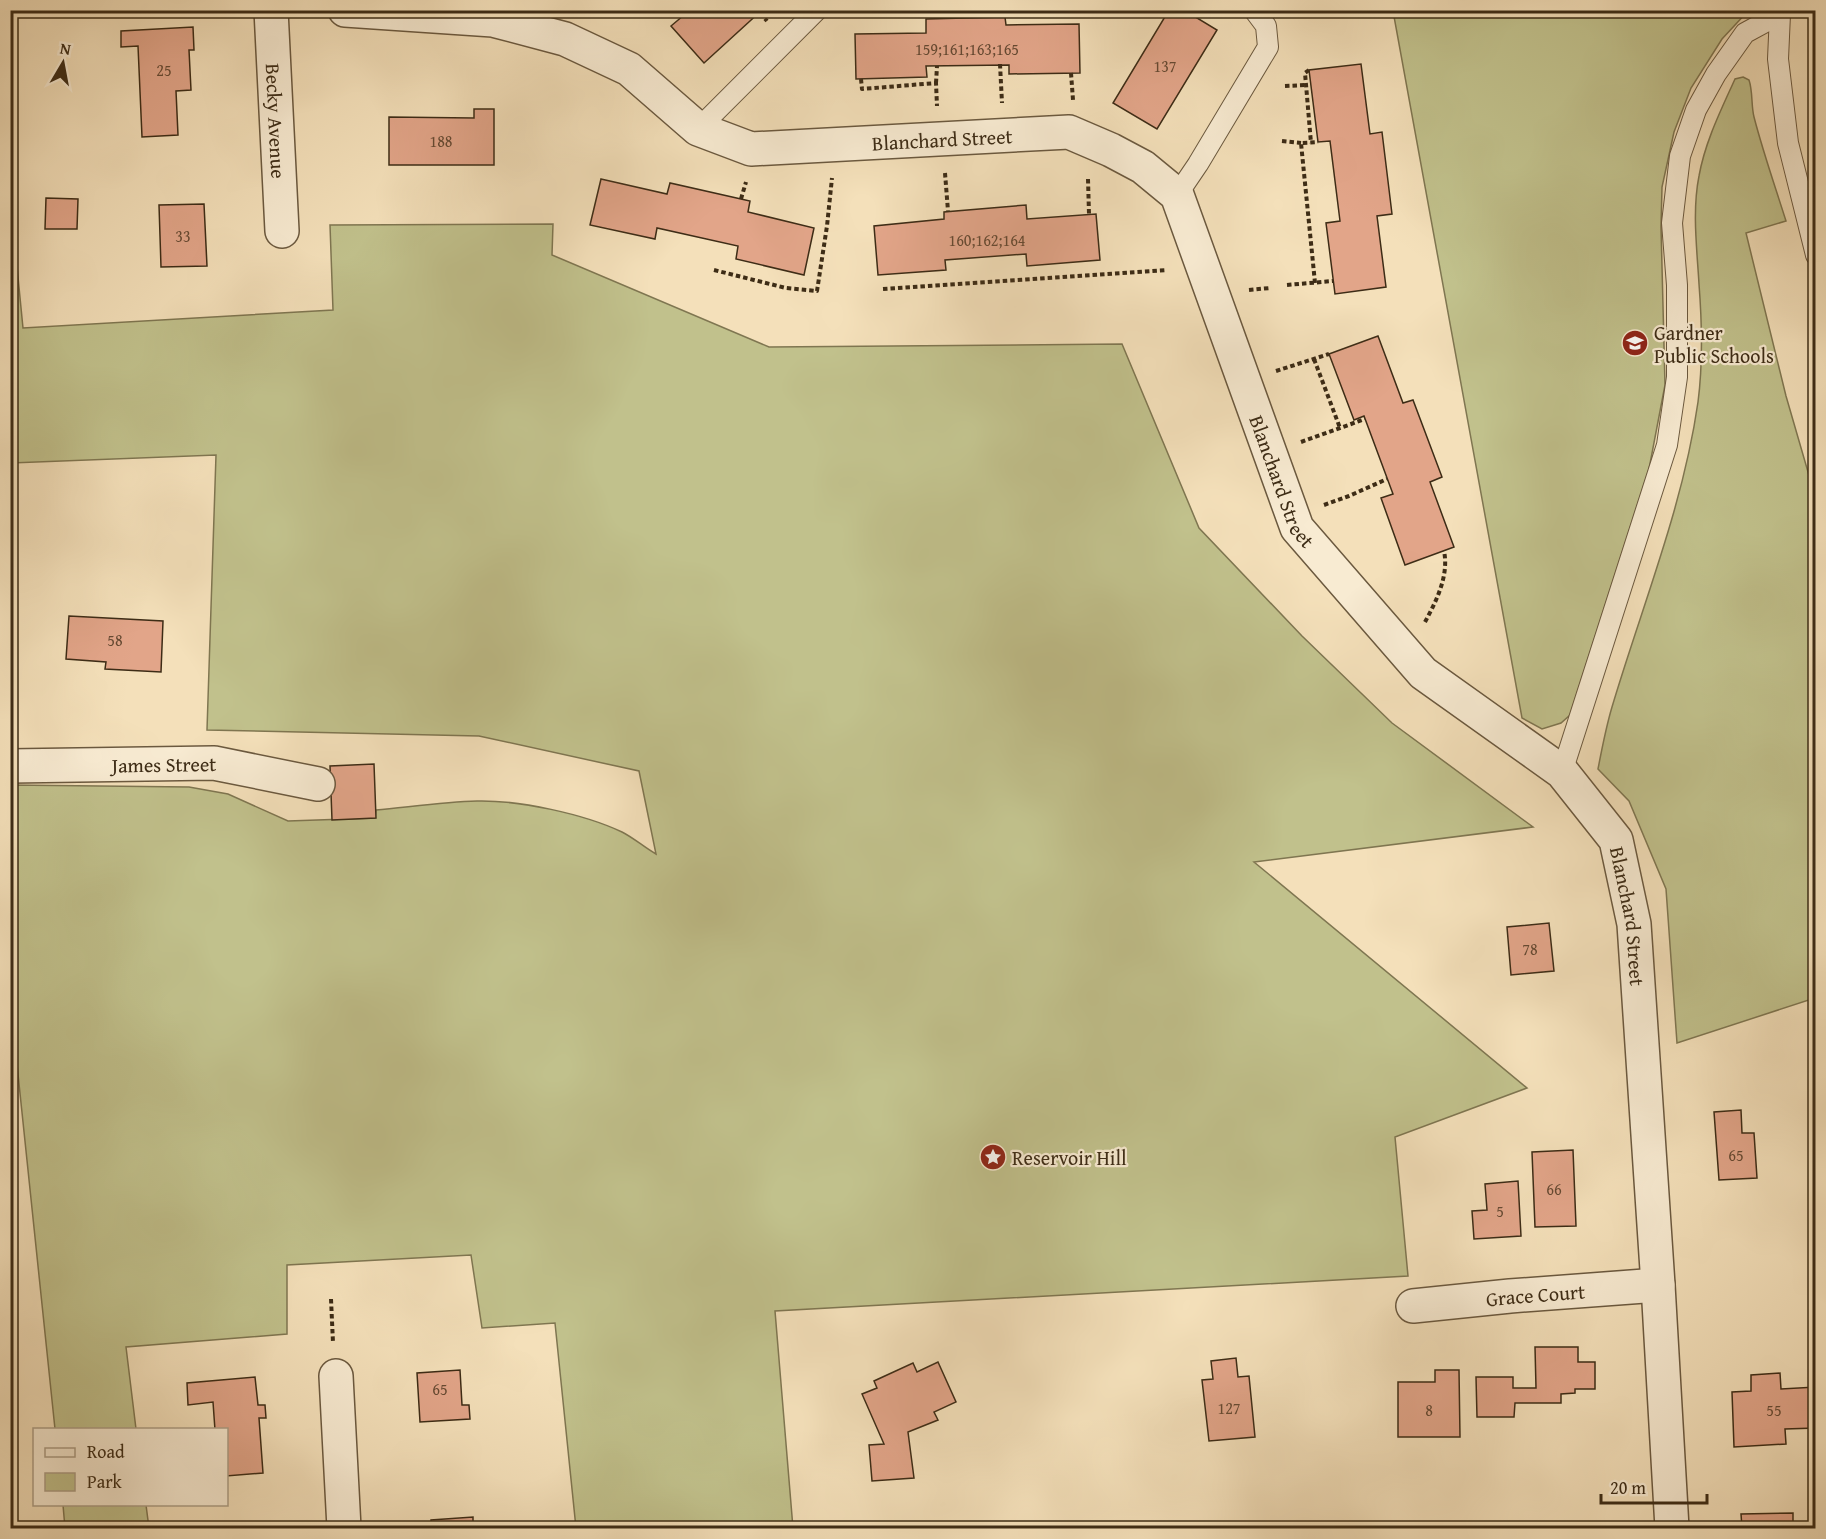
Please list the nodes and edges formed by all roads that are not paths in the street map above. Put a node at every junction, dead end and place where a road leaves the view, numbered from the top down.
1 (271, 10) edge
2 (345, 10) edge
3 (817, 10) edge
4 (1254, 10) edge
5 (1782, 12) edge
6 (698, 129) junction
7 (1177, 195) junction
8 (282, 231) dead end
9 (1815, 255) edge
10 (10, 766) edge
11 (1562, 772) junction
12 (318, 784) dead end
13 (1658, 1286) junction
14 (1413, 1306) dead end
15 (336, 1376) dead end
16 (344, 1528) edge
17 (1672, 1528) edge

1 - 8 street, Becky Avenue
2 - 6 street, Blanchard Street
3 - 6 lane
4 - 7 lane
5 - 9 lane
5 - 11 lane
6 - 7 street, Blanchard Street
7 - 11 street, Blanchard Street
10 - 12 street, James Street
11 - 13 street, Blanchard Street
13 - 14 street, Grace Court
13 - 17 street, Blanchard Street
15 - 16 street

